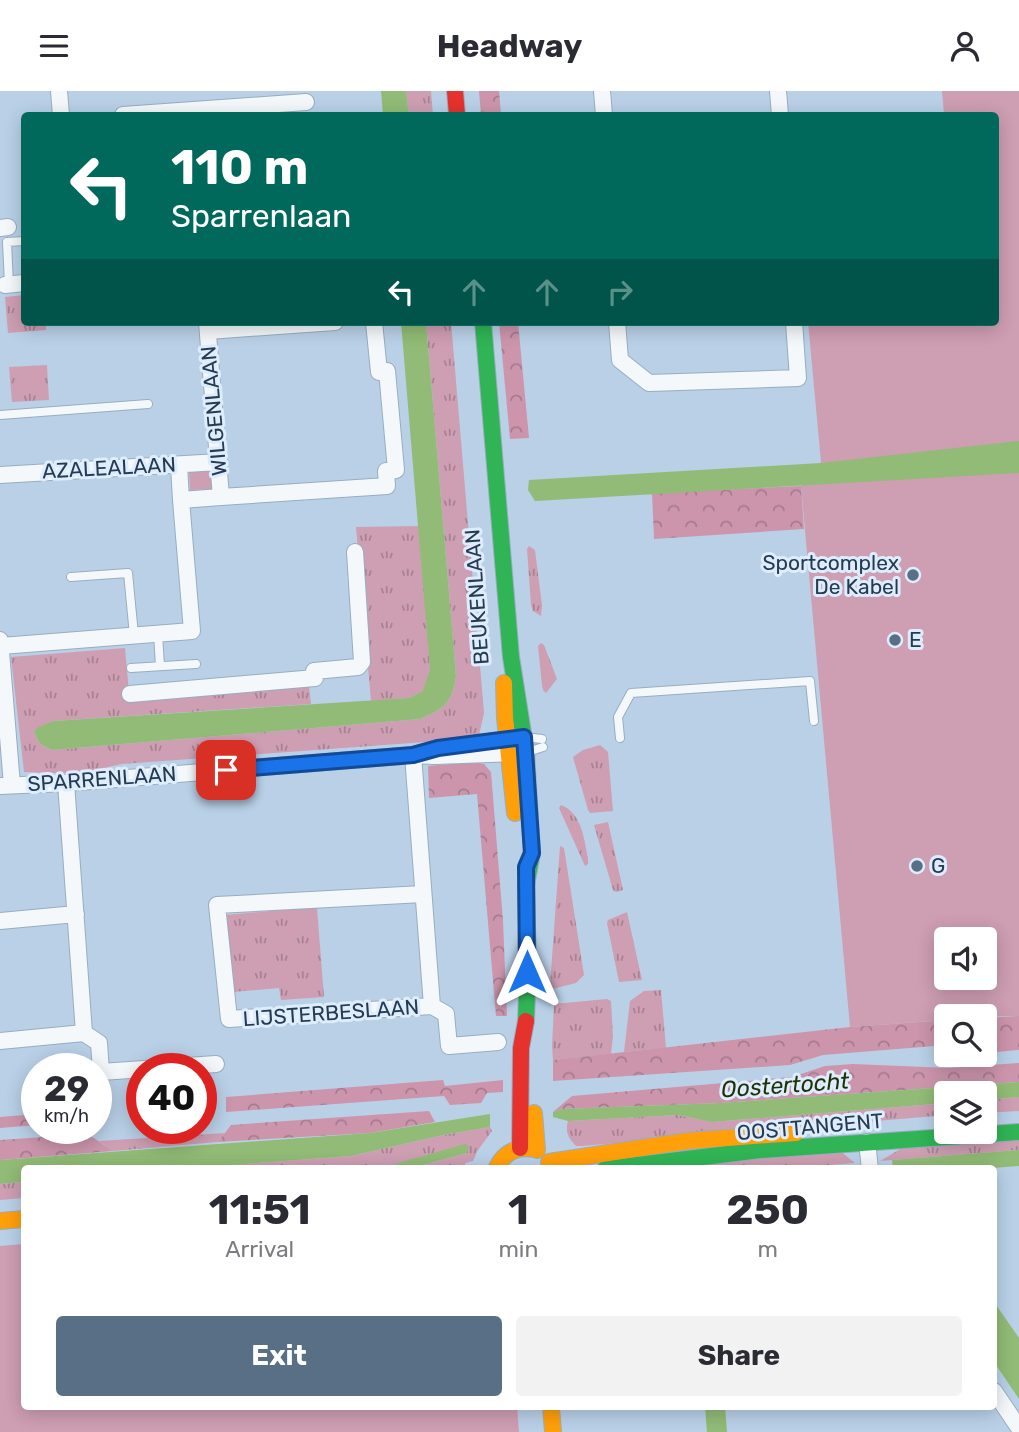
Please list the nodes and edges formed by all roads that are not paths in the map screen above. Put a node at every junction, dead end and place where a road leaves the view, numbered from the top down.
1 (59, 91) edge
2 (455, 91) edge
3 (463, 91) edge
4 (602, 91) edge
5 (778, 91) edge
6 (306, 103) edge
7 (61, 112) edge
8 (169, 112) edge
9 (457, 112) edge
10 (465, 112) edge
11 (604, 112) edge
12 (780, 112) edge
13 (21, 241) edge
14 (13, 284) edge
15 (229, 326) edge
16 (374, 326) edge
17 (475, 326) edge
18 (483, 326) edge
19 (617, 326) edge
20 (794, 326) edge
21 (208, 327) edge
22 (148, 404) dead end
23 (0, 415) edge
24 (219, 462) junction
25 (178, 465) junction
26 (0, 475) edge
27 (221, 497) junction
28 (181, 500) junction
29 (355, 552) dead end
30 (71, 577) dead end
31 (158, 634) junction
32 (134, 635) junction
33 (0, 640) edge
34 (1, 646) edge
35 (196, 664) dead end
36 (160, 666) junction
37 (131, 668) dead end
38 (130, 694) dead end
39 (814, 721) dead end
40 (620, 738) dead end
41 (525, 745) junction
42 (508, 746) junction
43 (413, 755) junction
44 (66, 783) junction
45 (6, 785) edge
46 (526, 867) junction
47 (424, 894) junction
48 (76, 914) junction
49 (0, 921) edge
50 (432, 1006) junction
51 (84, 1033) junction
52 (0, 1041) edge
53 (498, 1042) dead end
54 (126, 1070) edge
55 (1019, 1117) edge
56 (997, 1118) edge
57 (527, 1119) junction
58 (934, 1123) edge
59 (1019, 1132) edge
60 (867, 1142) junction
61 (520, 1147) junction
62 (546, 1160) edge
63 (498, 1165) edge
64 (633, 1165) edge
65 (870, 1165) edge
66 (21, 1219) edge
67 (0, 1220) edge
68 (21, 1233) edge
69 (0, 1235) edge
70 (997, 1395) edge
71 (551, 1410) edge
72 (1019, 1428) edge
73 (553, 1432) edge

1 - 7 street
2 - 9 street
3 - 10 street
4 - 11 street
5 - 12 street
6 - 8 street
13 - 14 lane
15 - 21 street
16 - 27 street
17 - 42 street, BEUKENLAAN
18 - 41 street, BEUKENLAAN
19 - 20 street
21 - 24 street, WILGENLAAN
22 - 23 lane
24 - 25 street, AZALEALAAN
24 - 27 street, WILGENLAAN
25 - 26 street, AZALEALAAN
25 - 28 street
27 - 28 street, WILGENLAAN
28 - 31 street
29 - 38 street
30 - 32 lane
31 - 32 street
31 - 36 lane
32 - 34 street
33 - 34 street
34 - 45 street
35 - 36 lane
36 - 37 lane
39 - 40 lane
41 - 41 lane
41 - 42 street, SPARRENLAAN
41 - 46 street, BEUKENLAAN
42 - 43 street, SPARRENLAAN
42 - 46 street, BEUKENLAAN
43 - 44 street, SPARRENLAAN
43 - 47 street, LIJSTERBESLAAN
44 - 45 street, SPARRENLAAN
44 - 48 street
46 - 57 street, BEUKENLAAN
47 - 50 street, LIJSTERBESLAAN
47 - 50 street, LIJSTERBESLAAN
48 - 49 street
48 - 51 street
50 - 53 street
51 - 52 street
51 - 54 street
55 - 56 street
57 - 61 street, BEUKENLAAN
57 - 62 street, BEUKENLAAN
58 - 62 street, OOSTTANGENT
59 - 60 street, OOSTTANGENT
60 - 64 street, OOSTTANGENT
60 - 65 street
61 - 62 street, OOSTTANGENT
61 - 63 street
66 - 67 street
68 - 69 street
70 - 72 street
71 - 73 street

